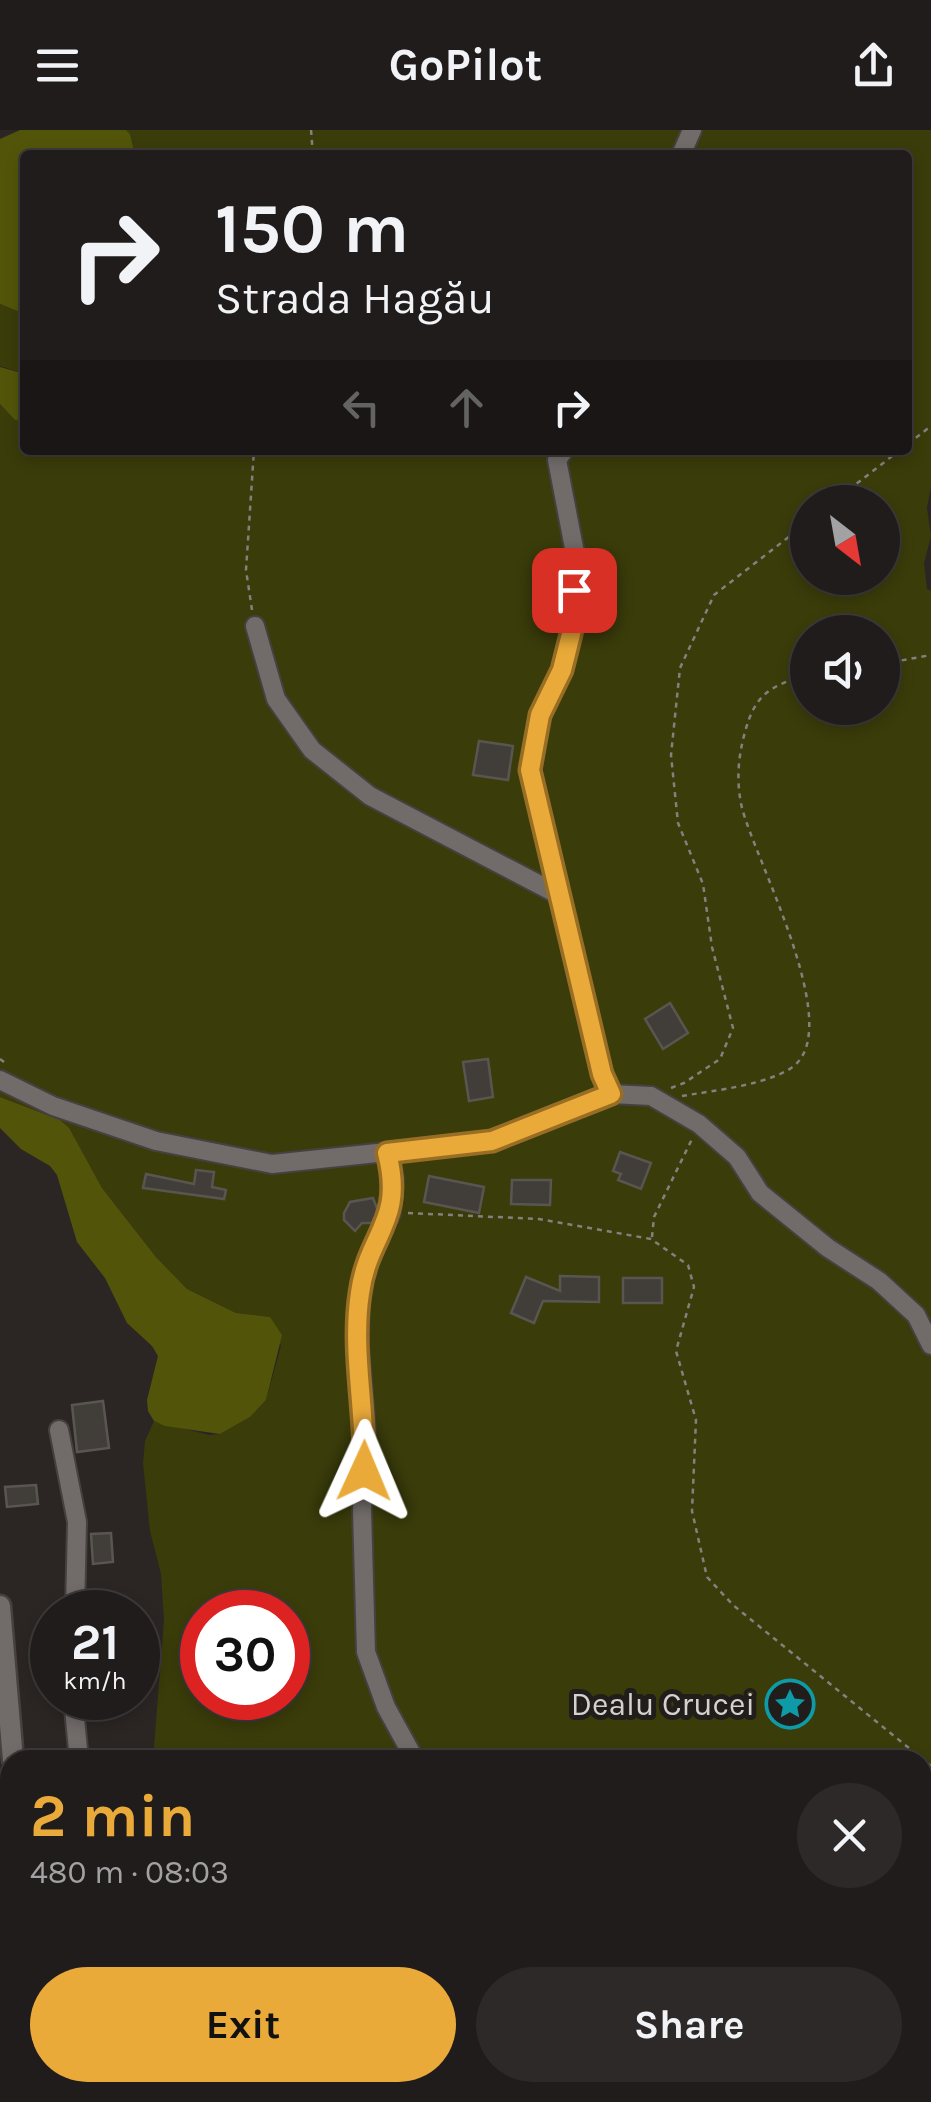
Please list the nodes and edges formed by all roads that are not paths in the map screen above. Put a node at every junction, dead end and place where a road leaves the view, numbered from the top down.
1 (560, 455) edge
2 (255, 626) road end
3 (561, 896) junction
4 (0, 1080) edge
5 (611, 1094) junction
6 (387, 1153) junction
7 (931, 1345) edge
8 (59, 1430) dead end
9 (77, 1590) edge
10 (0, 1606) edge
11 (75, 1720) edge
12 (12, 1750) edge
13 (77, 1750) edge
14 (409, 1750) edge

1 - 3 street
2 - 3 street
3 - 5 street
4 - 6 street
5 - 6 street
5 - 7 street
6 - 14 street
8 - 9 street
10 - 12 street
11 - 13 street

